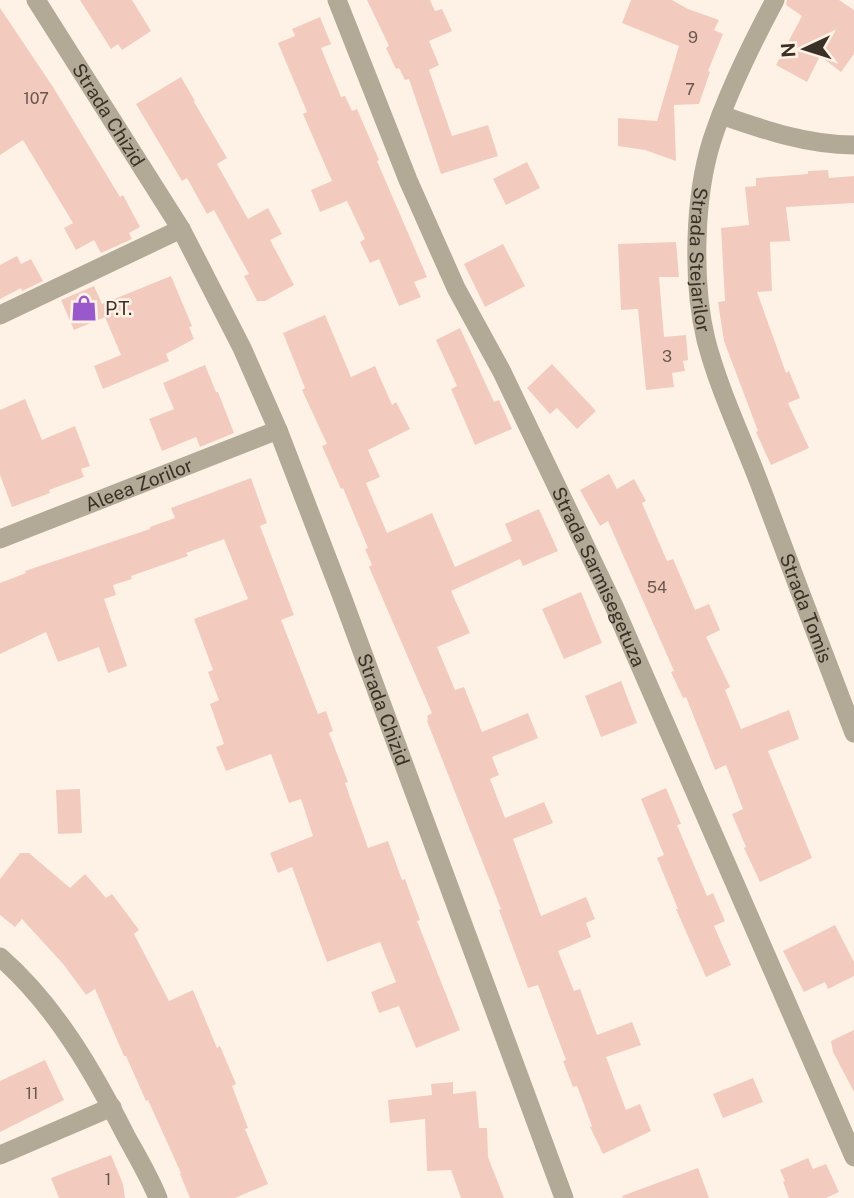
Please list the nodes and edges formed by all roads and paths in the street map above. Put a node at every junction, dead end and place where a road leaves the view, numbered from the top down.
1 (36, 0) edge
2 (337, 0) edge
3 (775, 0) edge
4 (721, 115) junction
5 (854, 145) edge
6 (181, 229) junction
7 (0, 314) edge
8 (278, 430) junction
9 (759, 483) joint
10 (0, 539) edge
11 (854, 733) edge
12 (0, 957) edge
13 (111, 1107) junction
14 (0, 1155) edge
15 (854, 1157) edge
16 (158, 1198) edge
17 (564, 1198) edge

1 - 6 street, Strada Chizid
2 - 15 street, Strada Sarmisegetuza
3 - 4 street, Strada Stejarilor
4 - 5 street
4 - 9 street, Strada Stejarilor
6 - 7 street
6 - 8 street, Strada Chizid
8 - 10 street, Aleea Zorilor
8 - 17 street, Strada Chizid
9 - 11 street, Strada Tomis
12 - 13 street
13 - 14 street
13 - 16 street

